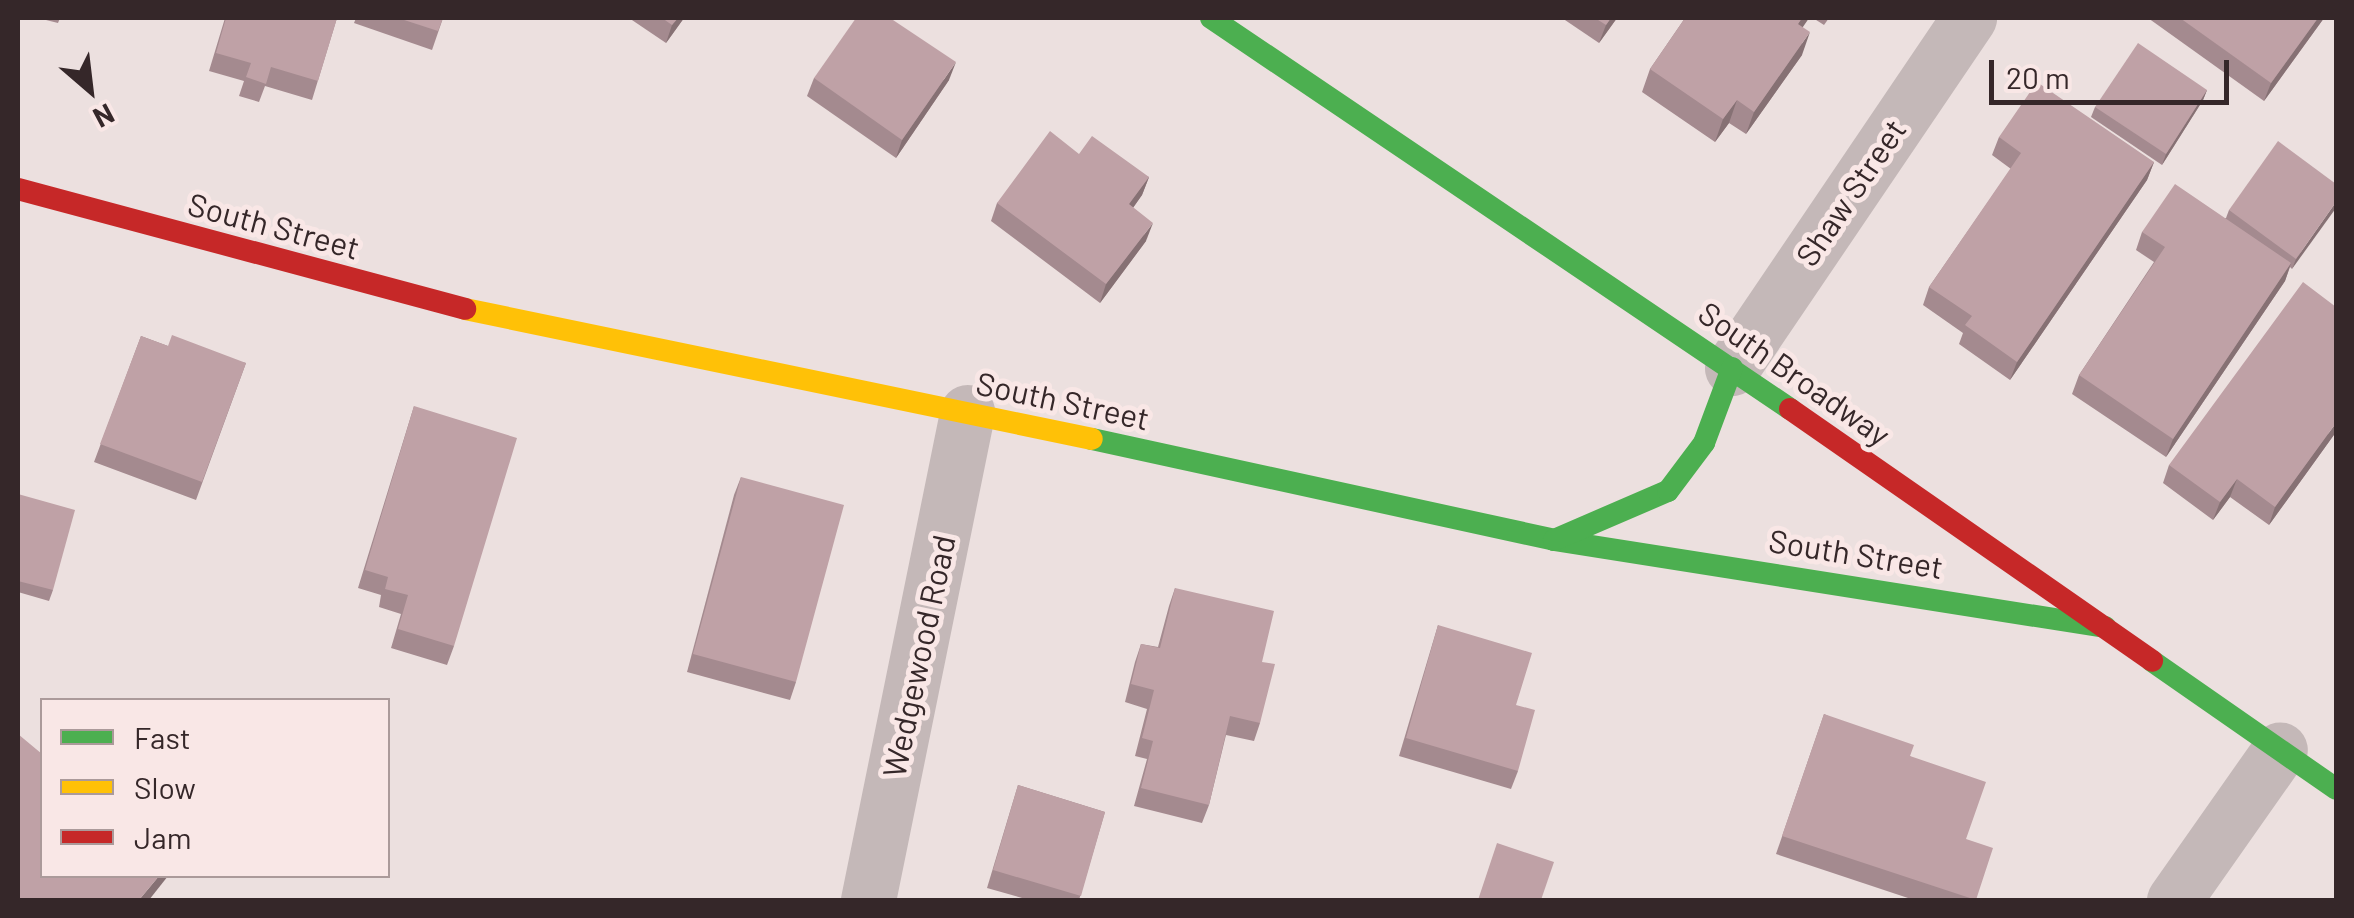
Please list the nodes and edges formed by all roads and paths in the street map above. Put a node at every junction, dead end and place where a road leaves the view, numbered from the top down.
1 (1211, 18) edge
2 (1969, 18) edge
3 (18, 189) edge
4 (1732, 368) junction
5 (967, 412) junction
6 (1554, 540) junction
7 (2105, 627) junction
8 (2280, 749) junction
9 (2336, 789) edge
10 (868, 900) edge
11 (2174, 900) edge

1 - 4 main road, South Broadway
2 - 4 street, Shaw Street
3 - 5 main road, South Street
4 - 6 main road
4 - 7 main road, South Broadway
5 - 6 main road, South Street
5 - 10 street, Wedgewood Road
6 - 7 main road, South Street
7 - 8 main road, South Broadway
8 - 9 main road, South Broadway
8 - 11 street

